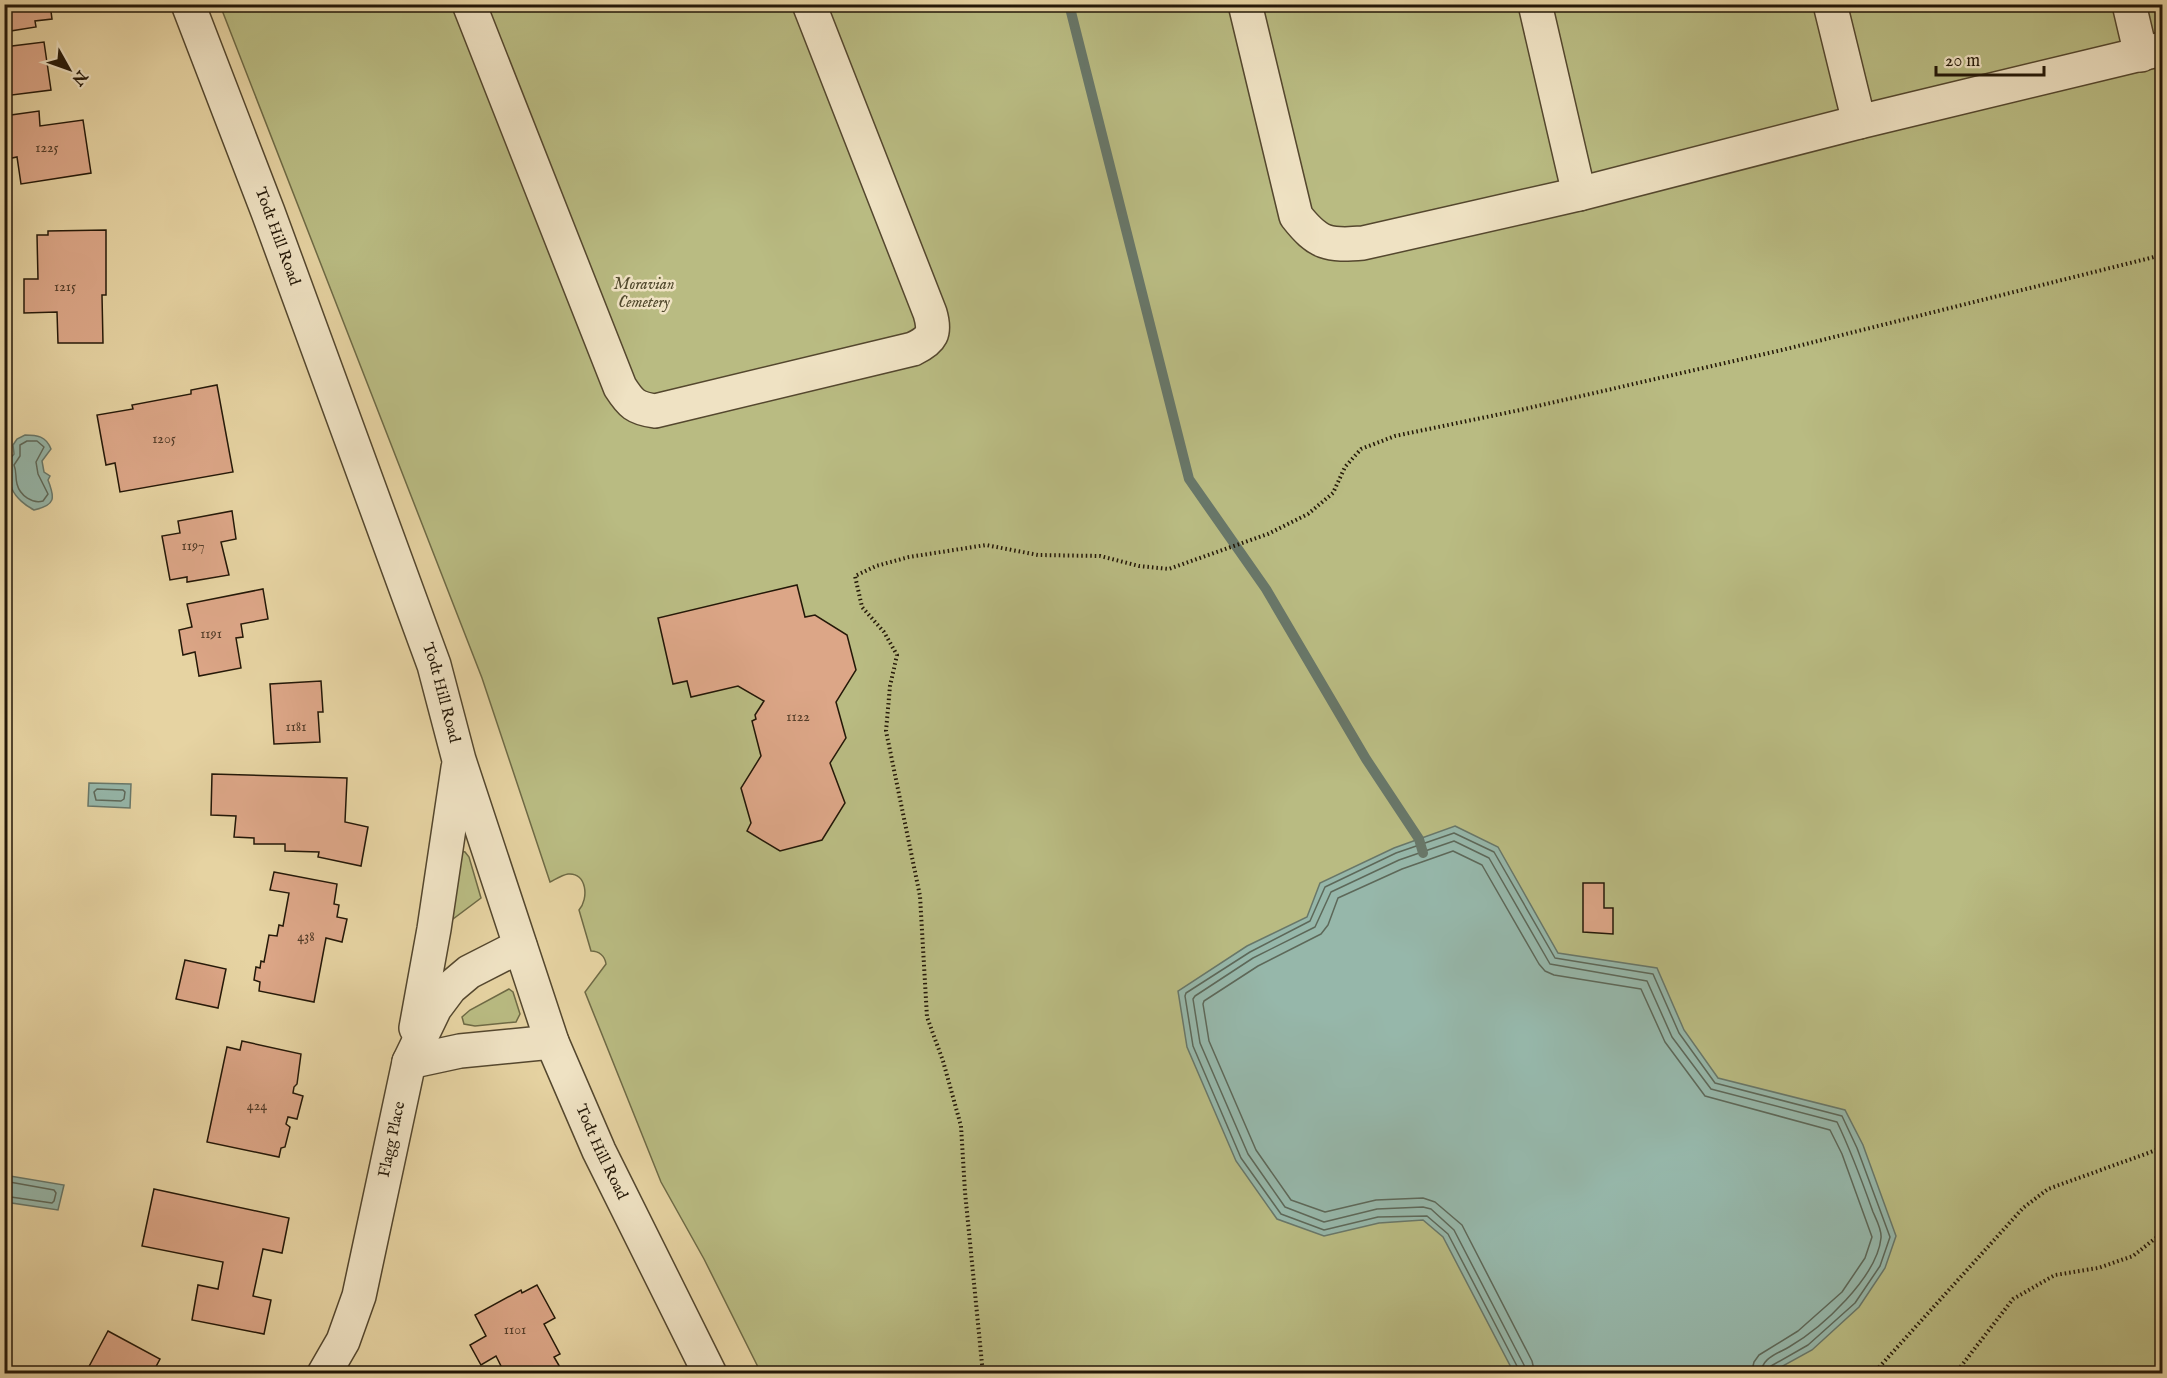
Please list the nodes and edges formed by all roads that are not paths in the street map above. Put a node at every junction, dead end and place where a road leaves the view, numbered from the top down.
1 (188, 4) edge
2 (469, 4) edge
3 (809, 4) edge
4 (1245, 4) edge
5 (1535, 4) edge
6 (1830, 4) edge
7 (2129, 4) edge
8 (2152, 52) edge
9 (1858, 122) junction
10 (1579, 194) junction
11 (459, 760) junction
12 (520, 946) junction
13 (552, 1042) junction
14 (410, 1062) junction
15 (324, 1374) edge
16 (710, 1374) edge

1 - 11 street, Todt Hill Road
2 - 3 street
4 - 10 street
5 - 10 street
6 - 9 street
7 - 8 street
8 - 9 street
9 - 10 street
11 - 12 street, Todt Hill Road
11 - 14 street
12 - 13 street, Todt Hill Road
12 - 14 street, Flagg Place
13 - 14 street
13 - 16 street, Todt Hill Road
14 - 15 street, Flagg Place

